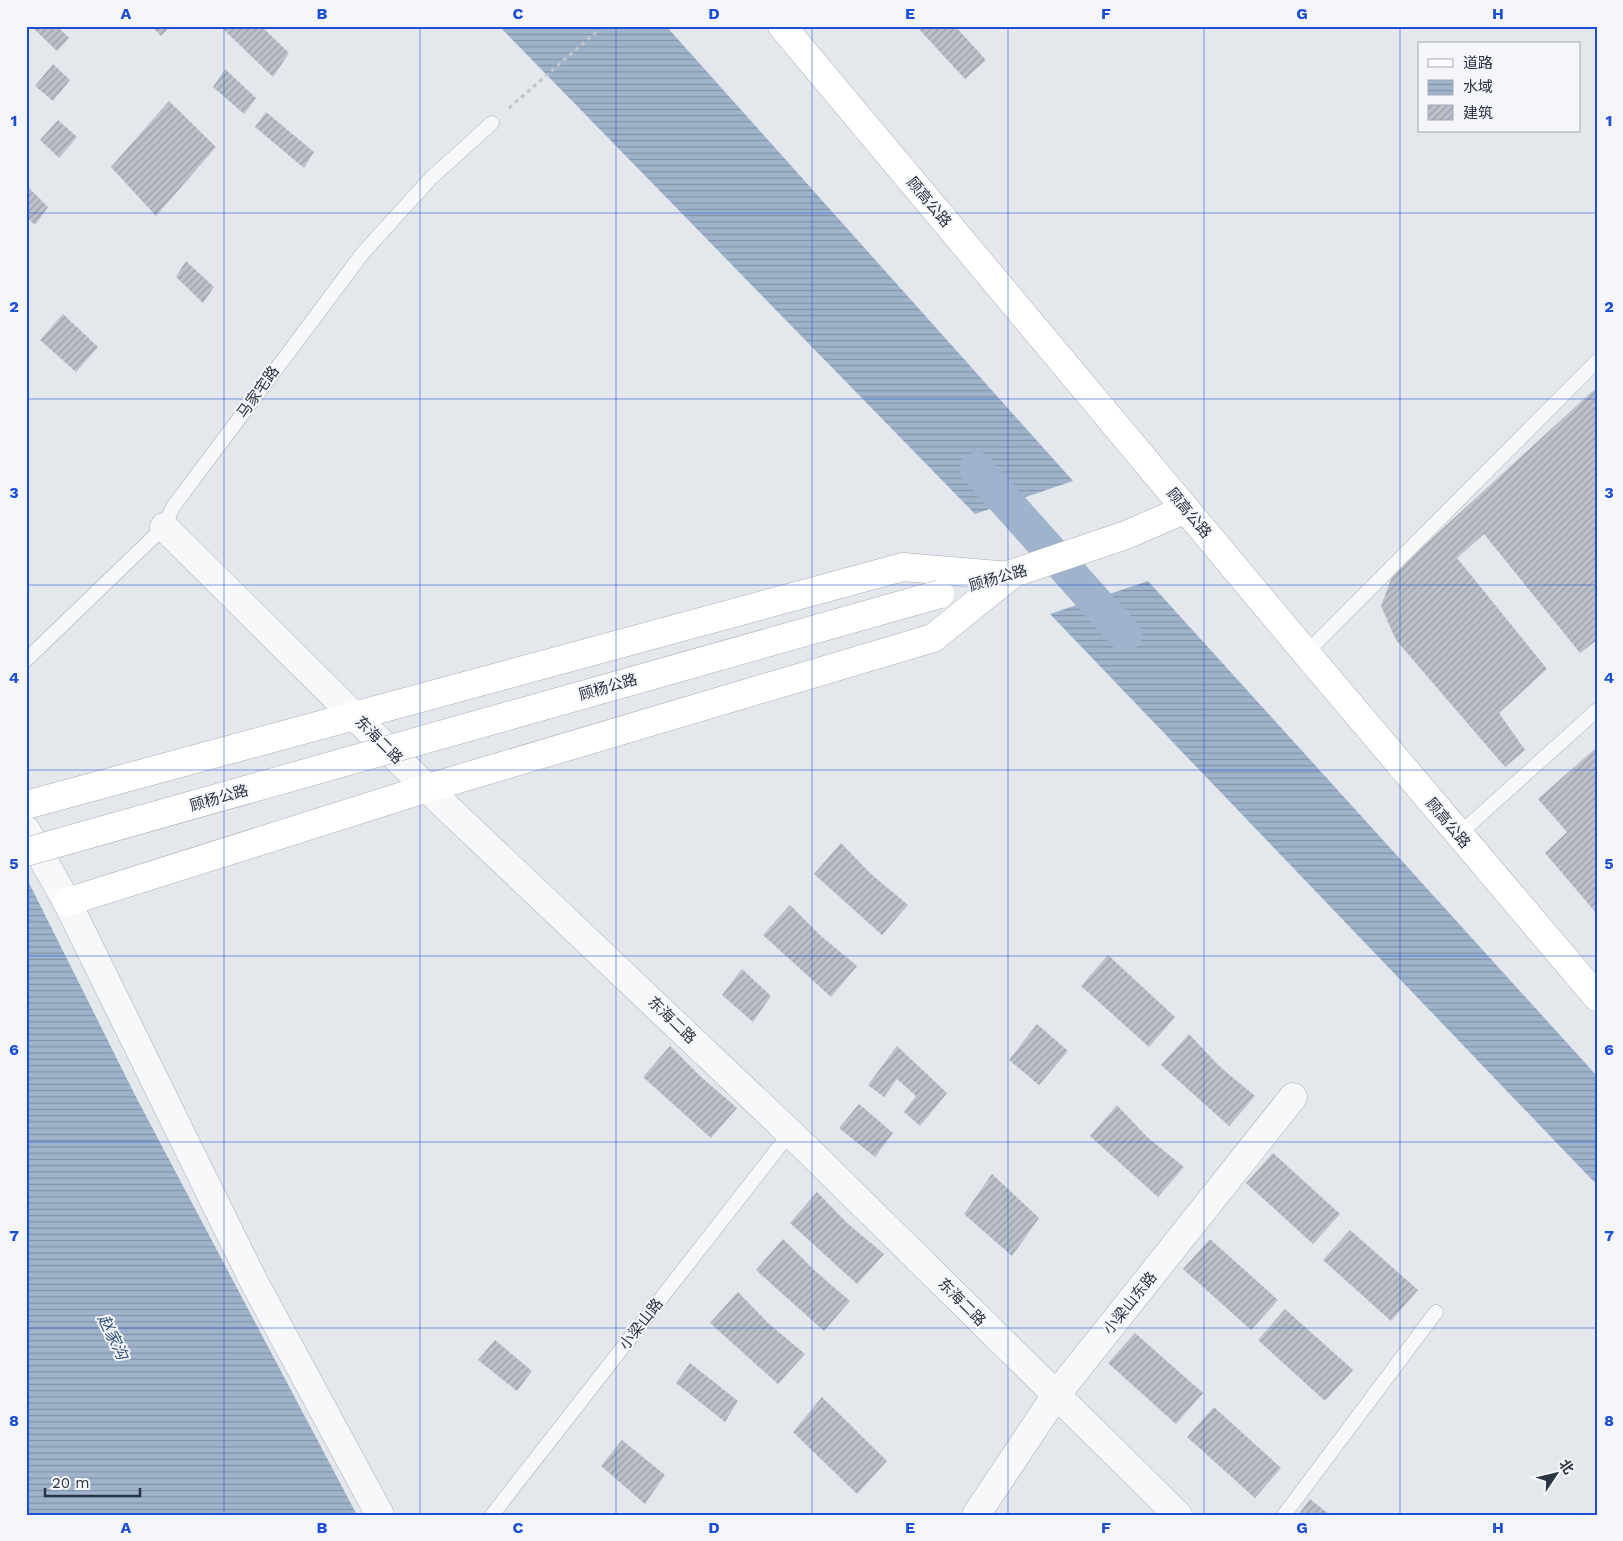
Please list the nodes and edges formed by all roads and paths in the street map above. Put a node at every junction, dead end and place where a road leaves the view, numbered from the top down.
1 (603, 26) edge
2 (782, 26) edge
3 (492, 123) joint
4 (1597, 361) edge
5 (1186, 509) junction
6 (164, 527) junction
7 (1020, 573) junction
8 (1306, 654) junction
9 (26, 660) edge
10 (1597, 710) edge
11 (354, 715) junction
12 (428, 788) junction
13 (26, 805) edge
14 (26, 830) edge
15 (1458, 835) junction
16 (26, 852) edge
17 (67, 902) junction
18 (1597, 998) edge
19 (1293, 1097) dead end
20 (790, 1133) junction
21 (1436, 1312) dead end
22 (1056, 1395) junction
23 (380, 1515) edge
24 (492, 1515) edge
25 (976, 1515) edge
26 (1178, 1515) edge
27 (1284, 1515) edge

1 - 3 path
2 - 5 street, 顾高公路
3 - 6 lane, 马家宅路
4 - 8 lane
5 - 7 street, 顾杨公路
5 - 8 street, 顾高公路
6 - 9 lane, 马家宅路
6 - 11 street, 东海二路
7 - 11 street
7 - 12 street
7 - 16 street, 顾杨公路, bridge
8 - 15 street, 顾高公路
10 - 15 lane
11 - 12 street, 东海二路
11 - 13 street
12 - 17 street
12 - 20 street, 东海二路
14 - 17 street
15 - 18 street, 顾高公路
17 - 23 street
19 - 22 street, 小梁山东路
20 - 22 street, 东海二路
20 - 24 lane, 小梁山路
21 - 27 lane
22 - 25 street, 小梁山东路
22 - 26 street, 东海二路

